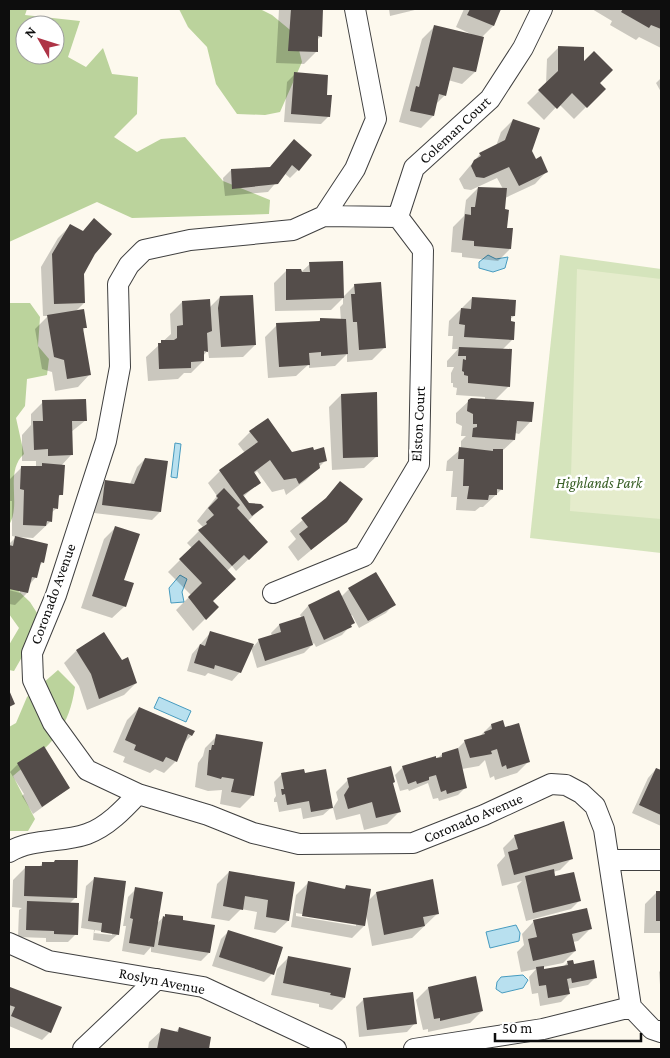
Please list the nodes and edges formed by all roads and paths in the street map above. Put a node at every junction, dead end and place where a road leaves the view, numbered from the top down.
1 (355, 9) edge
2 (542, 9) edge
3 (324, 216) junction
4 (398, 217) junction
5 (273, 593) dead end
6 (138, 794) junction
7 (9, 852) edge
8 (610, 860) junction
9 (661, 860) edge
10 (9, 943) edge
11 (157, 979) junction
12 (631, 1007) junction
13 (661, 1032) edge
14 (83, 1049) edge
15 (336, 1049) edge
16 (414, 1049) edge

1 - 3 street
2 - 4 street, Coleman Court
3 - 4 street
3 - 6 street, Coronado Avenue
4 - 5 street, Elston Court
6 - 7 street
6 - 8 street, Coronado Avenue
8 - 9 street
8 - 12 street, Coronado Avenue
10 - 11 street, Roslyn Avenue
11 - 14 street
11 - 15 street, Roslyn Avenue
12 - 13 street
12 - 16 street

